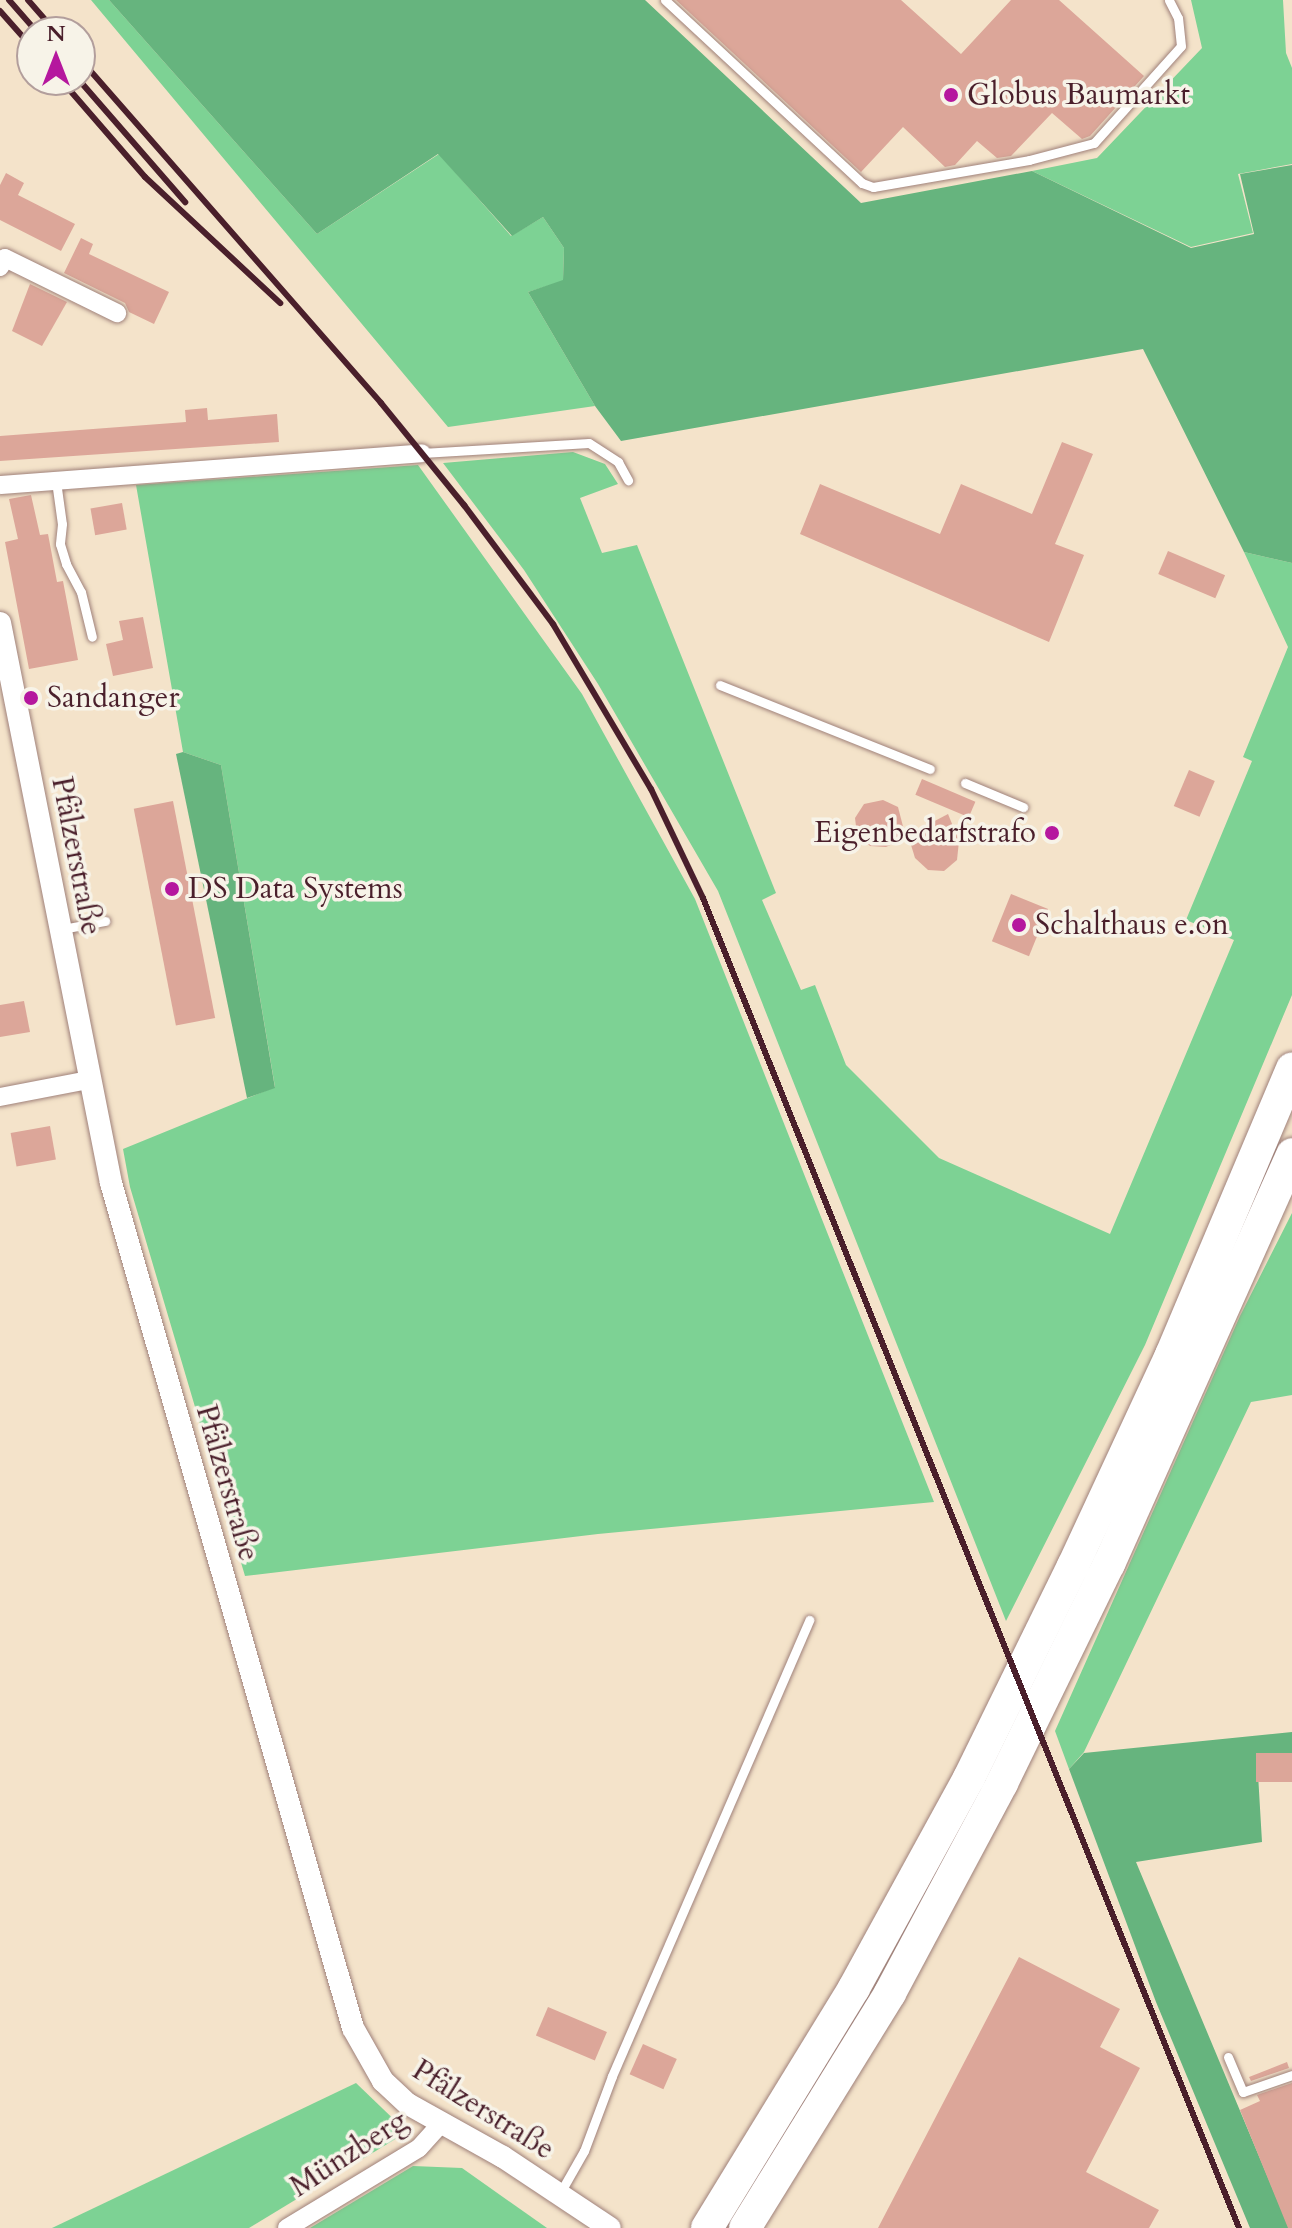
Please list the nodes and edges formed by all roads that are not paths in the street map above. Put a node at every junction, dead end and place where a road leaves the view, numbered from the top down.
1 (665, 0) edge
2 (1169, 0) edge
3 (2, 258) edge
4 (117, 313) dead end
5 (422, 453) joint
6 (628, 480) dead end
7 (56, 481) junction
8 (0, 485) edge
9 (0, 623) edge
10 (92, 637) dead end
11 (720, 685) dead end
12 (930, 769) dead end
13 (965, 783) dead end
14 (1023, 807) dead end
15 (105, 921) dead end
16 (59, 929) junction
17 (1292, 1069) edge
18 (88, 1080) junction
19 (0, 1097) edge
20 (1292, 1154) edge
21 (809, 1620) dead end
22 (1228, 2057) dead end
23 (1292, 2075) edge
24 (440, 2125) junction
25 (559, 2194) junction
26 (287, 2228) edge
27 (610, 2228) edge
28 (707, 2228) edge
29 (745, 2228) edge

1 - 2 lane
3 - 4 street
5 - 6 lane
5 - 7 street
7 - 8 street
7 - 10 lane
9 - 16 street, Pfälzerstraße
11 - 12 lane
13 - 14 lane
15 - 16 lane
16 - 18 street, Pfälzerstraße
17 - 28 highway
18 - 19 street
18 - 24 street, Pfälzerstraße
20 - 29 highway
21 - 25 lane
22 - 23 lane
24 - 25 street, Pfälzerstraße
24 - 26 street, Münzberg
25 - 27 street, Pfälzerstraße

